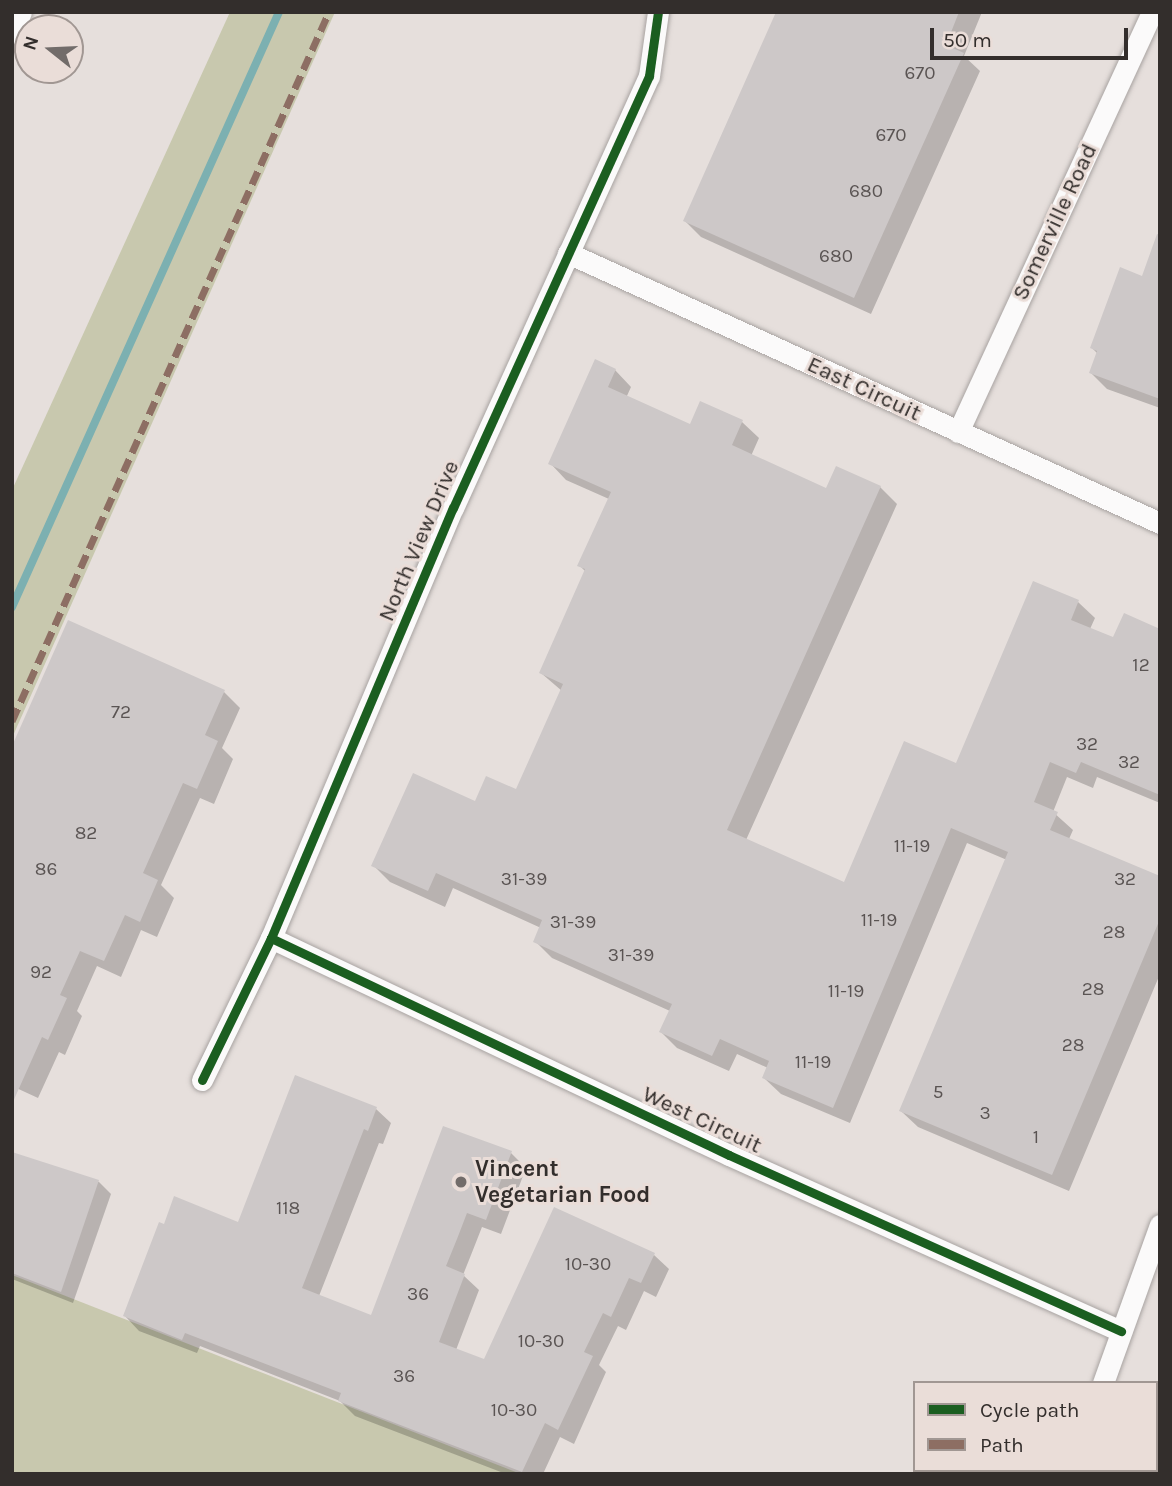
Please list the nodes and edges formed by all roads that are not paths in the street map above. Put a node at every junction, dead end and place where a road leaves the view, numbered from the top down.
1 (21, 12) edge
2 (658, 12) edge
3 (1152, 12) edge
4 (12, 33) edge
5 (568, 253) junction
6 (958, 432) junction
7 (1160, 523) edge
8 (271, 938) junction
9 (202, 1080) dead end
10 (1160, 1224) edge
11 (1121, 1331) junction
12 (1104, 1381) edge

1 - 4 street
2 - 5 street, North View Drive
3 - 6 street, Somerville Road
5 - 6 street, East Circuit
5 - 8 street, North View Drive
6 - 7 street, East Circuit
8 - 9 street, North View Drive
8 - 11 street, West Circuit
10 - 11 street
11 - 12 street

